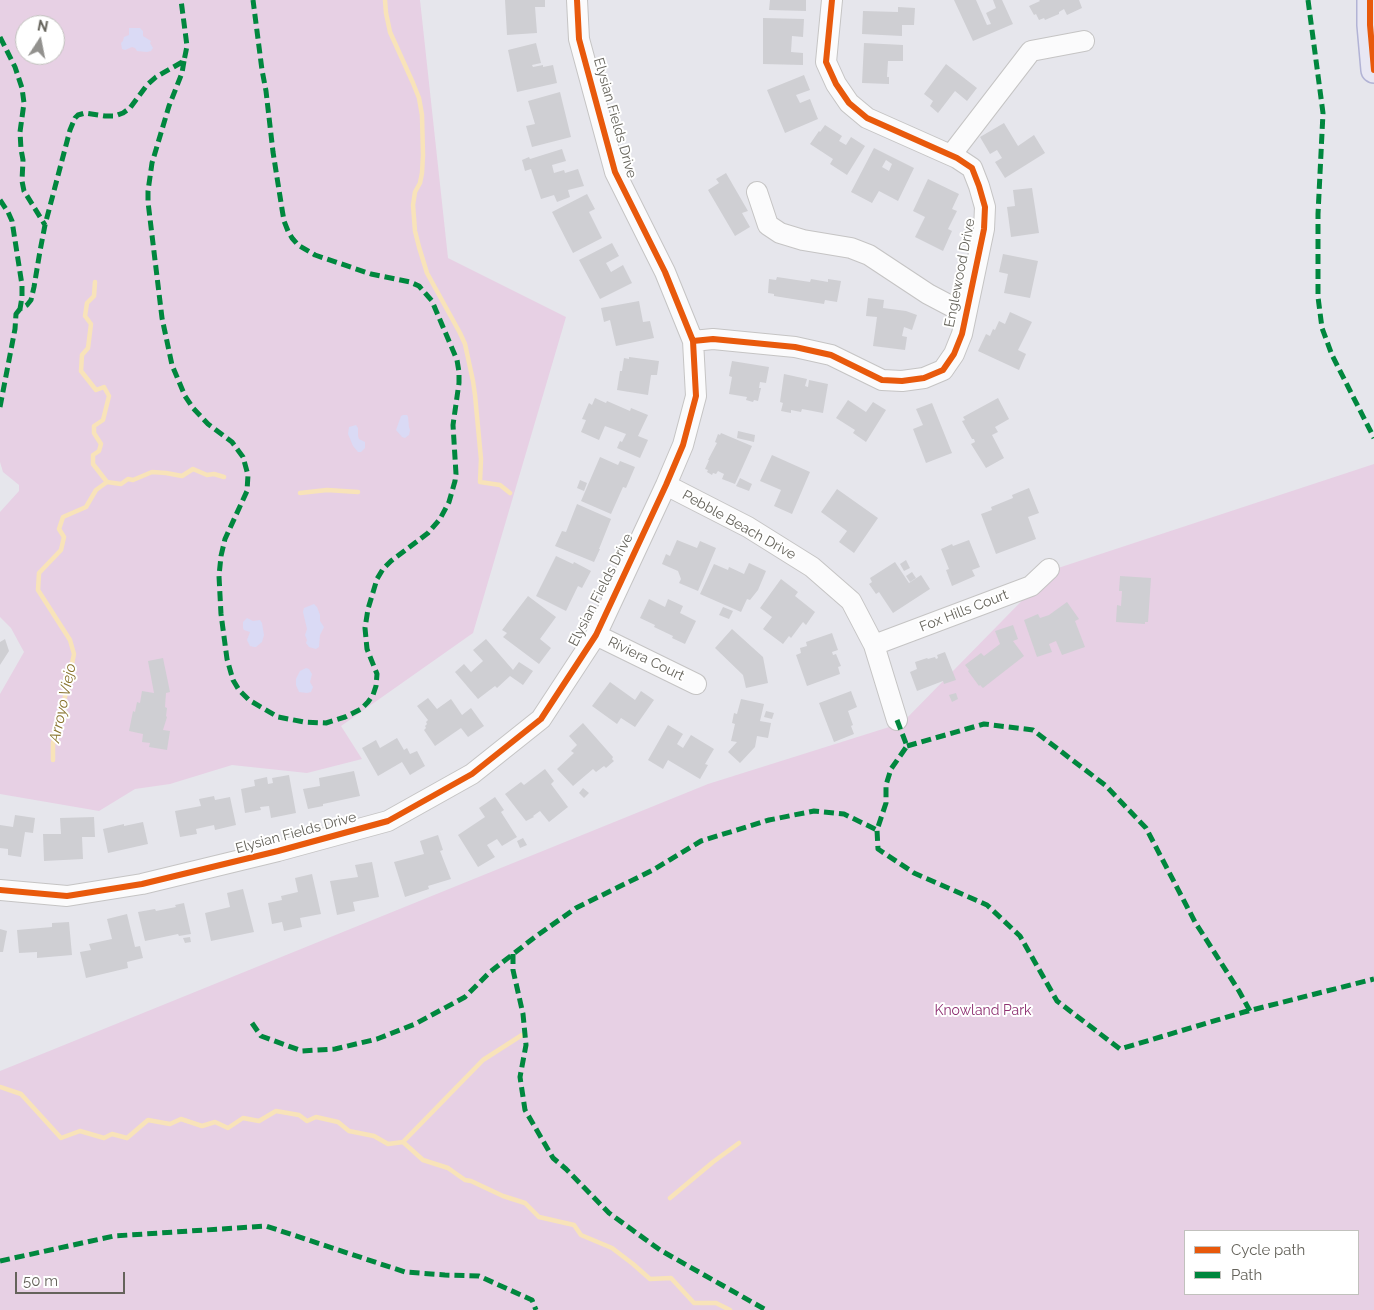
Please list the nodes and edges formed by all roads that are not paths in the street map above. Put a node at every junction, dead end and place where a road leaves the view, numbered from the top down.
1 (577, 0) edge
2 (832, 0) edge
3 (1370, 0) edge
4 (1084, 41) dead end
5 (1374, 70) edge
6 (951, 156) junction
7 (757, 192) dead end
8 (966, 314) junction
9 (693, 341) junction
10 (666, 485) junction
11 (1049, 569) dead end
12 (596, 635) junction
13 (874, 646) junction
14 (696, 684) dead end
15 (897, 720) dead end
16 (0, 890) edge

1 - 9 street, Elysian Fields Drive
2 - 6 street, Englewood Drive
3 - 5 main road
4 - 6 street
6 - 8 street, Englewood Drive
7 - 8 street
8 - 9 street, Englewood Drive
9 - 10 street, Elysian Fields Drive
10 - 12 street, Elysian Fields Drive
10 - 13 street, Pebble Beach Drive
11 - 13 street, Fox Hills Court
12 - 14 street, Riviera Court
12 - 16 street, Elysian Fields Drive
13 - 15 street, Pebble Beach Drive

